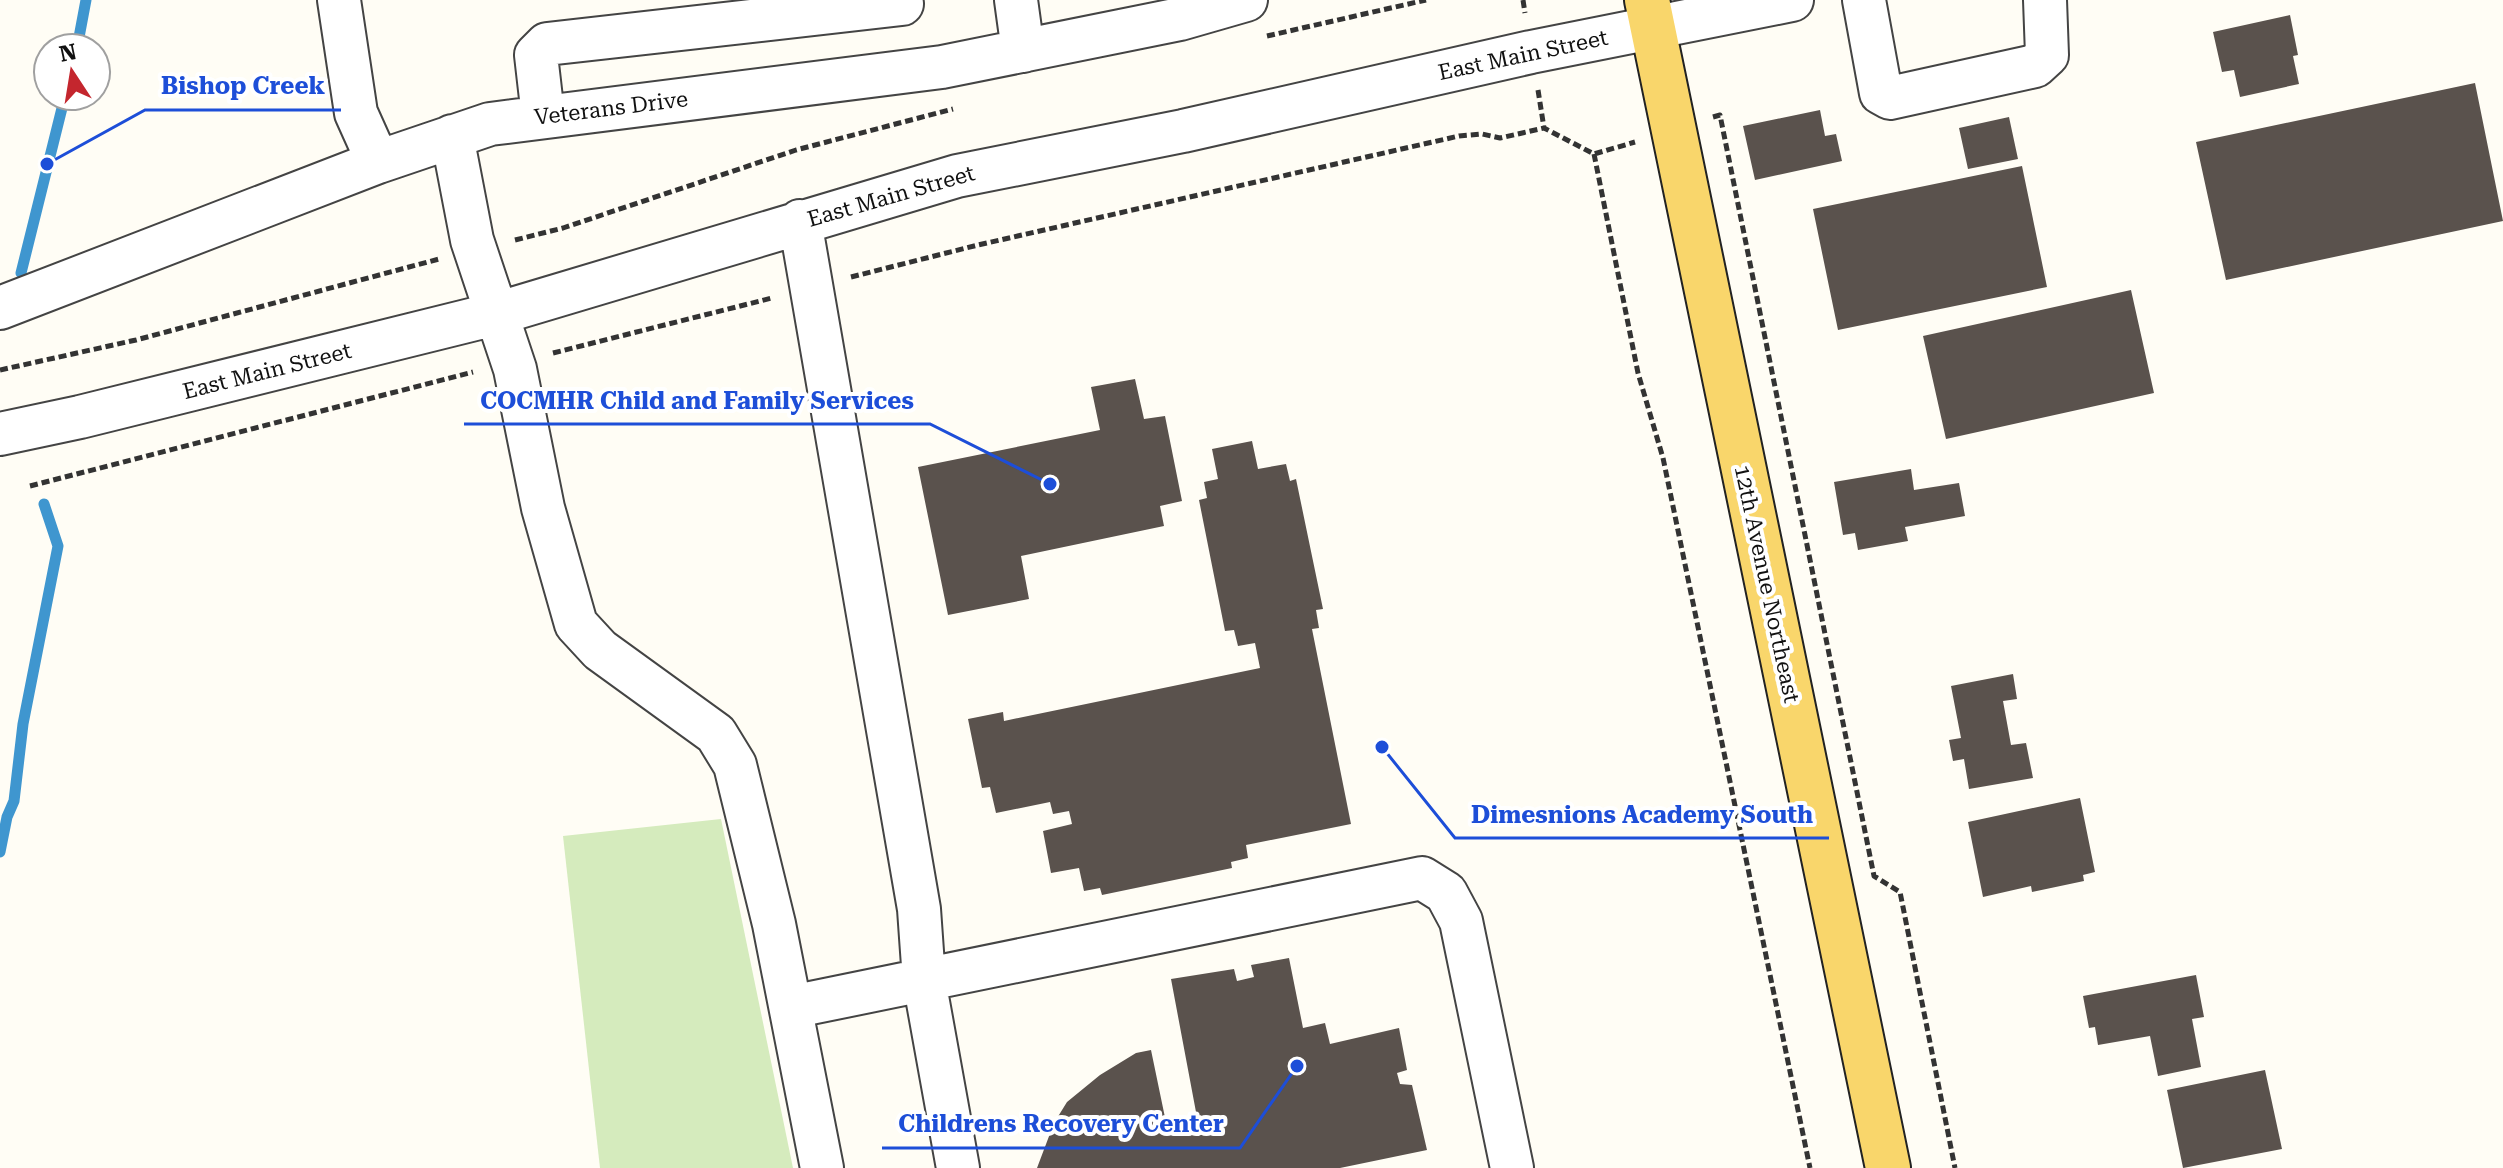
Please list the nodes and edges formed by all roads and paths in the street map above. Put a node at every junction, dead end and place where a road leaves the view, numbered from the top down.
1 (339, 0) edge
2 (1016, 0) edge
3 (1426, 0) edge
4 (1792, 0) edge
5 (1864, 0) edge
6 (2045, 0) edge
7 (901, 2) edge
8 (1164, 11) edge
9 (1650, 14) edge
10 (1253, 19) edge
11 (1023, 51) junction
12 (911, 71) junction
13 (959, 108) dead end
14 (543, 116) junction
15 (1673, 130) junction
16 (452, 136) junction
17 (1594, 154) dead end
18 (378, 162) junction
19 (800, 221) junction
20 (475, 250) junction
21 (0, 308) edge
22 (499, 313) junction
23 (0, 370) edge
24 (0, 434) edge
25 (82, 474) dead end
26 (30, 486) dead end
27 (924, 980) junction
28 (791, 1007) junction
29 (822, 1168) edge
30 (958, 1168) edge
31 (1512, 1168) edge
32 (1810, 1168) edge
33 (1888, 1168) edge
34 (1955, 1168) edge

1 - 18 street
2 - 11 street
3 - 10 path
4 - 9 street, East Main Street
5 - 6 street
7 - 12 street
7 - 14 street
8 - 10 street, Veterans Drive
8 - 11 street, Veterans Drive
9 - 15 main road, 12th Avenue Northeast
9 - 19 street, East Main Street
11 - 12 street, Veterans Drive
12 - 14 street, Veterans Drive
13 - 20 path
14 - 16 street, Veterans Drive
15 - 33 main road, 12th Avenue Northeast
15 - 34 path
16 - 18 street, Veterans Drive
16 - 20 street
17 - 32 path
18 - 21 street, Veterans Drive
19 - 22 street, East Main Street
19 - 27 street
20 - 22 street
20 - 23 path
22 - 24 street, East Main Street
22 - 28 street
25 - 26 path
27 - 28 street
27 - 30 street
27 - 31 street
28 - 29 street

